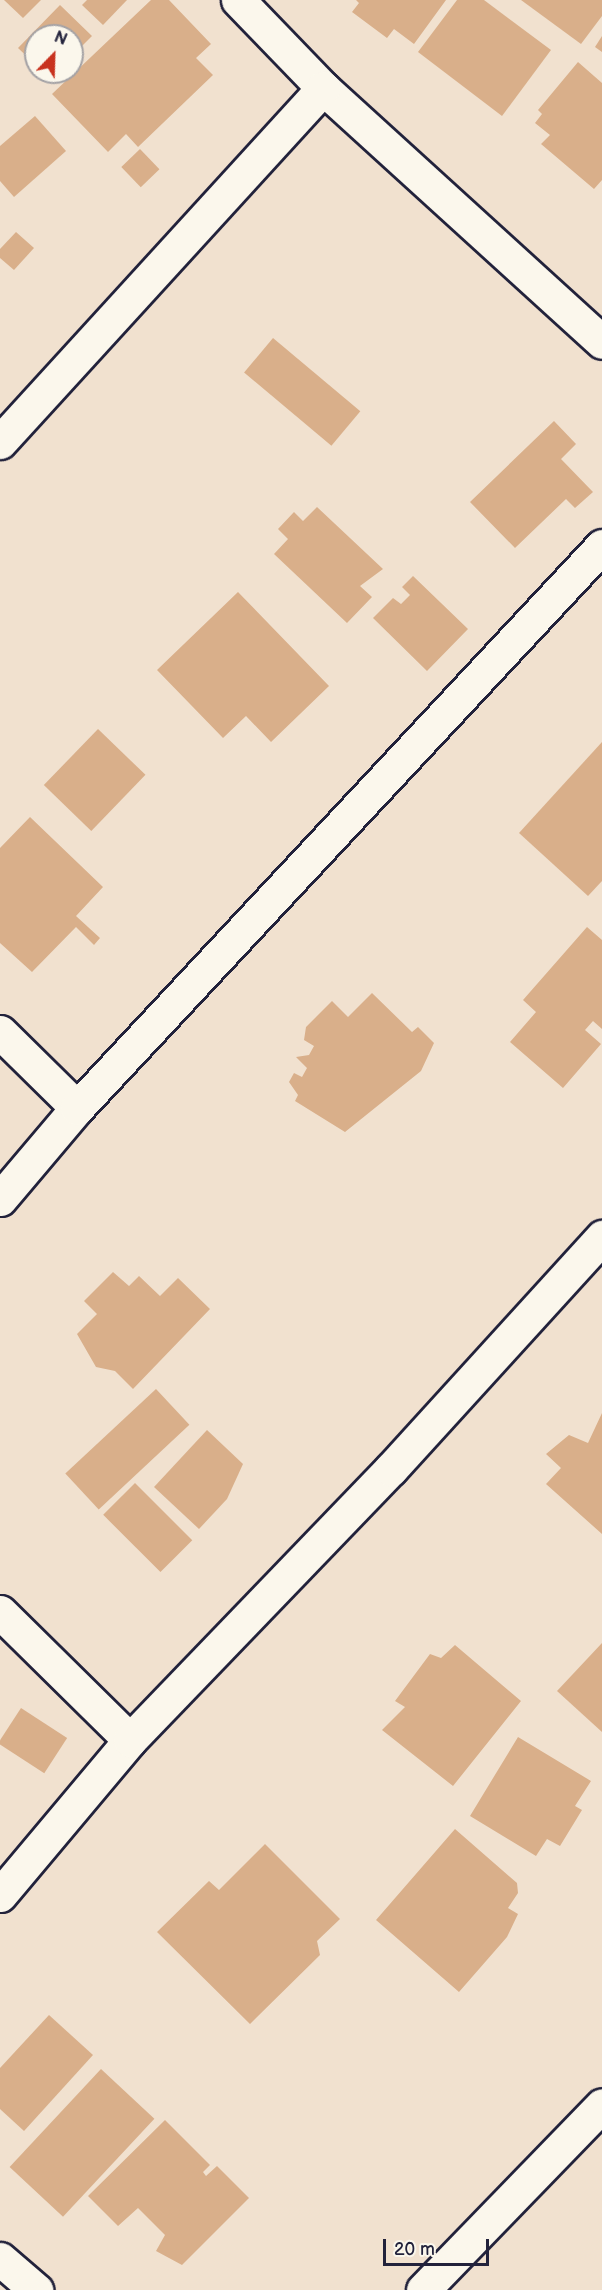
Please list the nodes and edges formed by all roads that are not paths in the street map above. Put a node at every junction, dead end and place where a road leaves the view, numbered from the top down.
1 (238, 0) edge
2 (323, 88) junction
3 (602, 342) edge
4 (0, 442) edge
5 (602, 546) edge
6 (0, 1032) edge
7 (77, 1108) junction
8 (0, 1199) edge
9 (602, 1237) edge
10 (0, 1612) edge
11 (130, 1740) junction
12 (0, 1895) edge
13 (602, 2105) edge
14 (0, 2259) edge
15 (36, 2290) edge
16 (423, 2290) edge

1 - 2 street
2 - 3 street
2 - 4 street
5 - 7 street
6 - 7 street
7 - 8 street
9 - 11 street
10 - 11 street
11 - 12 street
13 - 16 street
14 - 15 street

